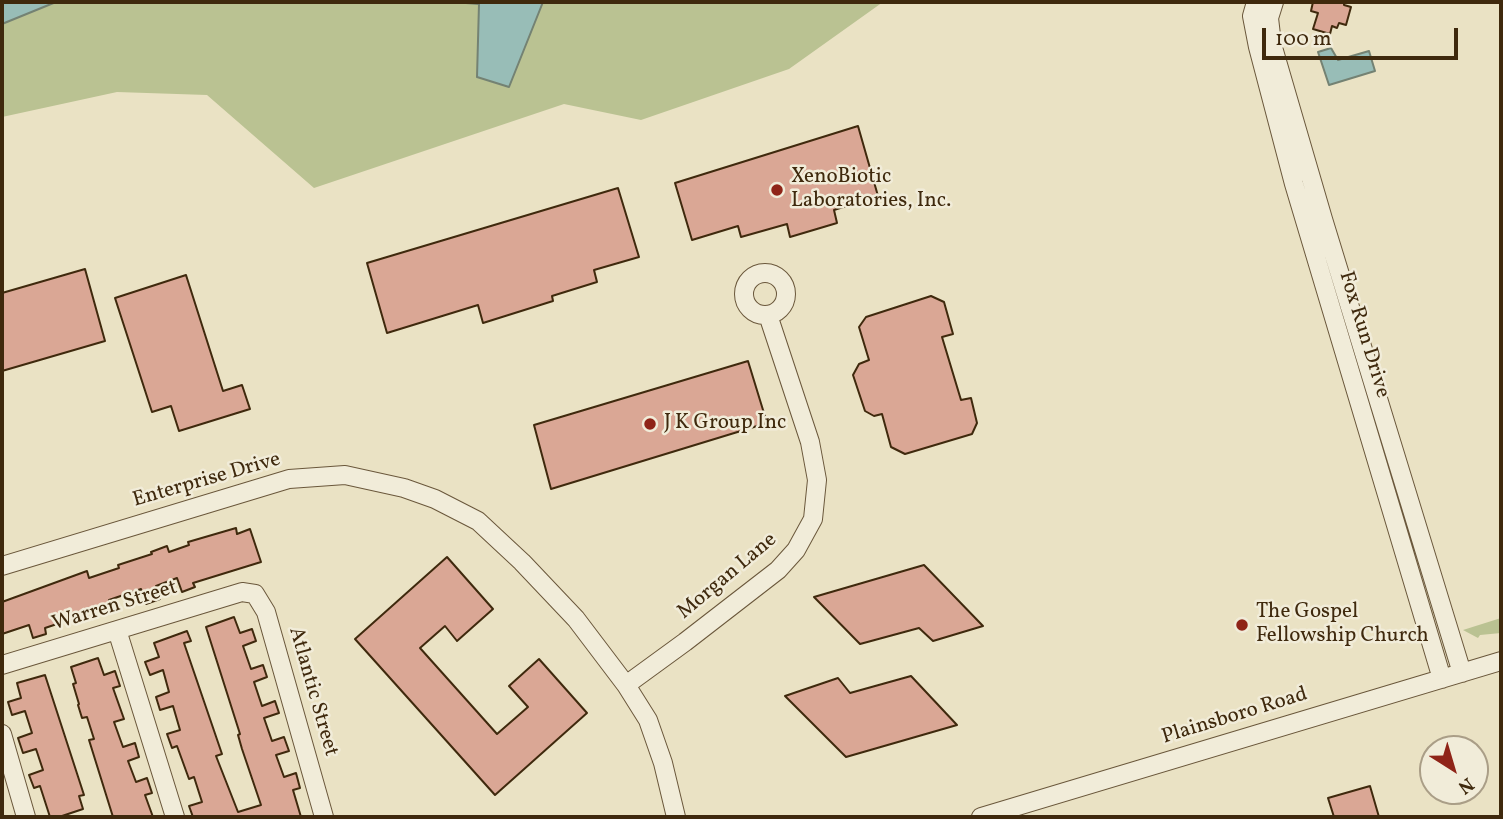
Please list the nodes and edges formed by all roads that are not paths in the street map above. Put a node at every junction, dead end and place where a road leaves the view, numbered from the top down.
1 (1256, 2) edge
2 (1275, 2) edge
3 (768, 315) dead end
4 (2, 566) edge
5 (242, 592) joint
6 (117, 630) junction
7 (1501, 661) edge
8 (2, 665) edge
9 (1462, 673) junction
10 (1442, 679) junction
11 (626, 685) junction
12 (2, 734) edge
13 (26, 817) edge
14 (175, 817) edge
15 (324, 817) edge
16 (676, 817) edge
17 (981, 817) edge

1 - 10 street, Fox Run Drive
2 - 9 street, Fox Run Drive
3 - 11 street, Morgan Lane
4 - 11 street, Enterprise Drive
5 - 6 street, Warren Street
5 - 15 street, Atlantic Street
6 - 8 street, Warren Street
6 - 14 street
7 - 9 street, Plainsboro Road
9 - 10 street, Plainsboro Road
10 - 17 street, Plainsboro Road
11 - 16 street, Enterprise Drive
12 - 13 street

